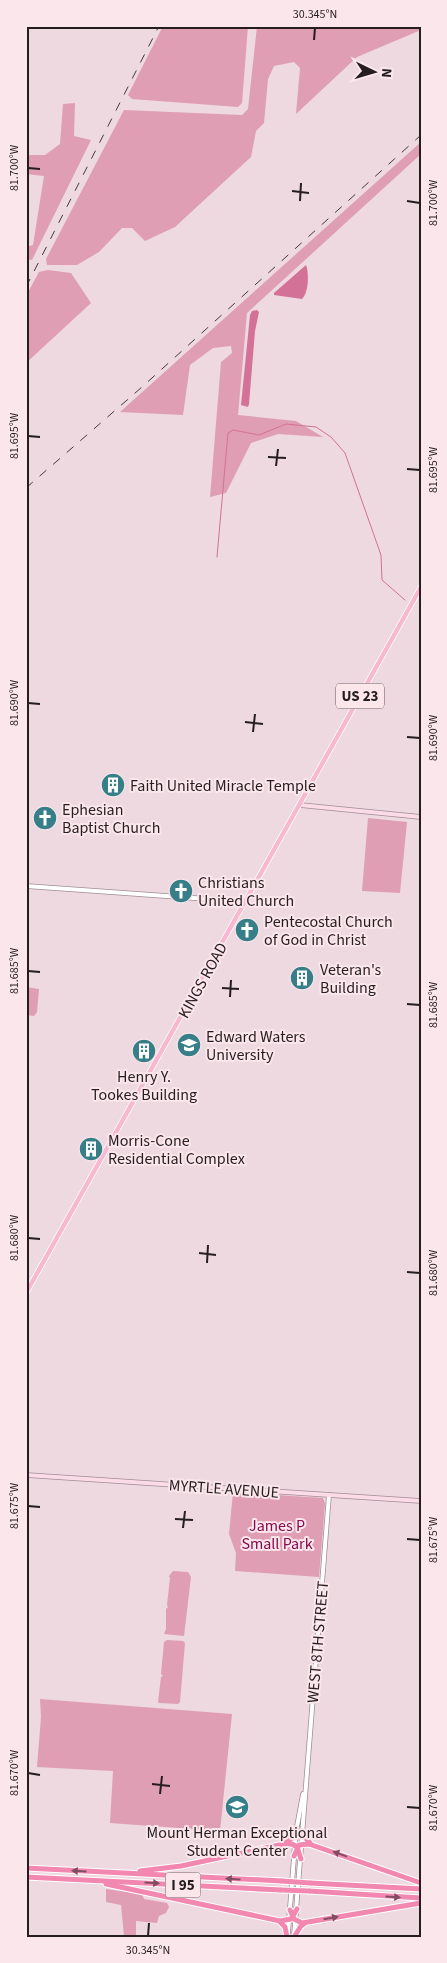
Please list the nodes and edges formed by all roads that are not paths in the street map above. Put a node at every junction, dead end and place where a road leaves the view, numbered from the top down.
1 (421, 587) edge
2 (300, 805) junction
3 (421, 817) edge
4 (26, 886) edge
5 (244, 904) junction
6 (26, 1293) edge
7 (26, 1475) edge
8 (329, 1495) junction
9 (421, 1501) edge
10 (304, 1789) junction
11 (296, 1832) junction
12 (303, 1835) junction
13 (284, 1844) junction
14 (313, 1845) junction
15 (298, 1846) junction
16 (294, 1856) joint
17 (301, 1859) joint
18 (26, 1868) edge
19 (120, 1873) junction
20 (26, 1877) edge
21 (86, 1880) junction
22 (421, 1883) edge
23 (421, 1889) edge
24 (421, 1898) edge
25 (421, 1903) edge
26 (297, 1909) joint
27 (290, 1910) joint
28 (292, 1920) junction
29 (280, 1921) junction
30 (306, 1923) junction
31 (287, 1937) edge
32 (294, 1937) edge

1 - 2 main road, KINGS ROAD / US 23
2 - 3 main road
2 - 5 main road, KINGS ROAD / US 23
4 - 5 street
5 - 6 main road, KINGS ROAD / US 23
7 - 8 main road, MYRTLE AVENUE
8 - 9 main road, MYRTLE AVENUE
8 - 10 street, WEST 8TH STREET
10 - 11 street, WEST 8TH STREET
10 - 12 street, WEST 8TH STREET
11 - 13 highway
11 - 15 street, WEST 8TH STREET
12 - 14 highway
12 - 15 street, WEST 8TH STREET
13 - 15 highway
13 - 19 highway
14 - 15 highway
22 -> 14 highway
15 - 16 highway
15 - 17 highway
16 - 27 street
17 - 26 street
19 -> 18 highway, I 95
23 -> 19 highway, I 95, bridge
20 - 21 highway, I 95
21 -> 24 highway, I 95, bridge
21 - 29 highway
30 -> 25 highway
26 - 28 highway
27 - 28 highway
28 - 29 highway
28 - 30 highway
28 - 31 street
28 - 32 street
29 - 31 highway
30 - 32 highway

